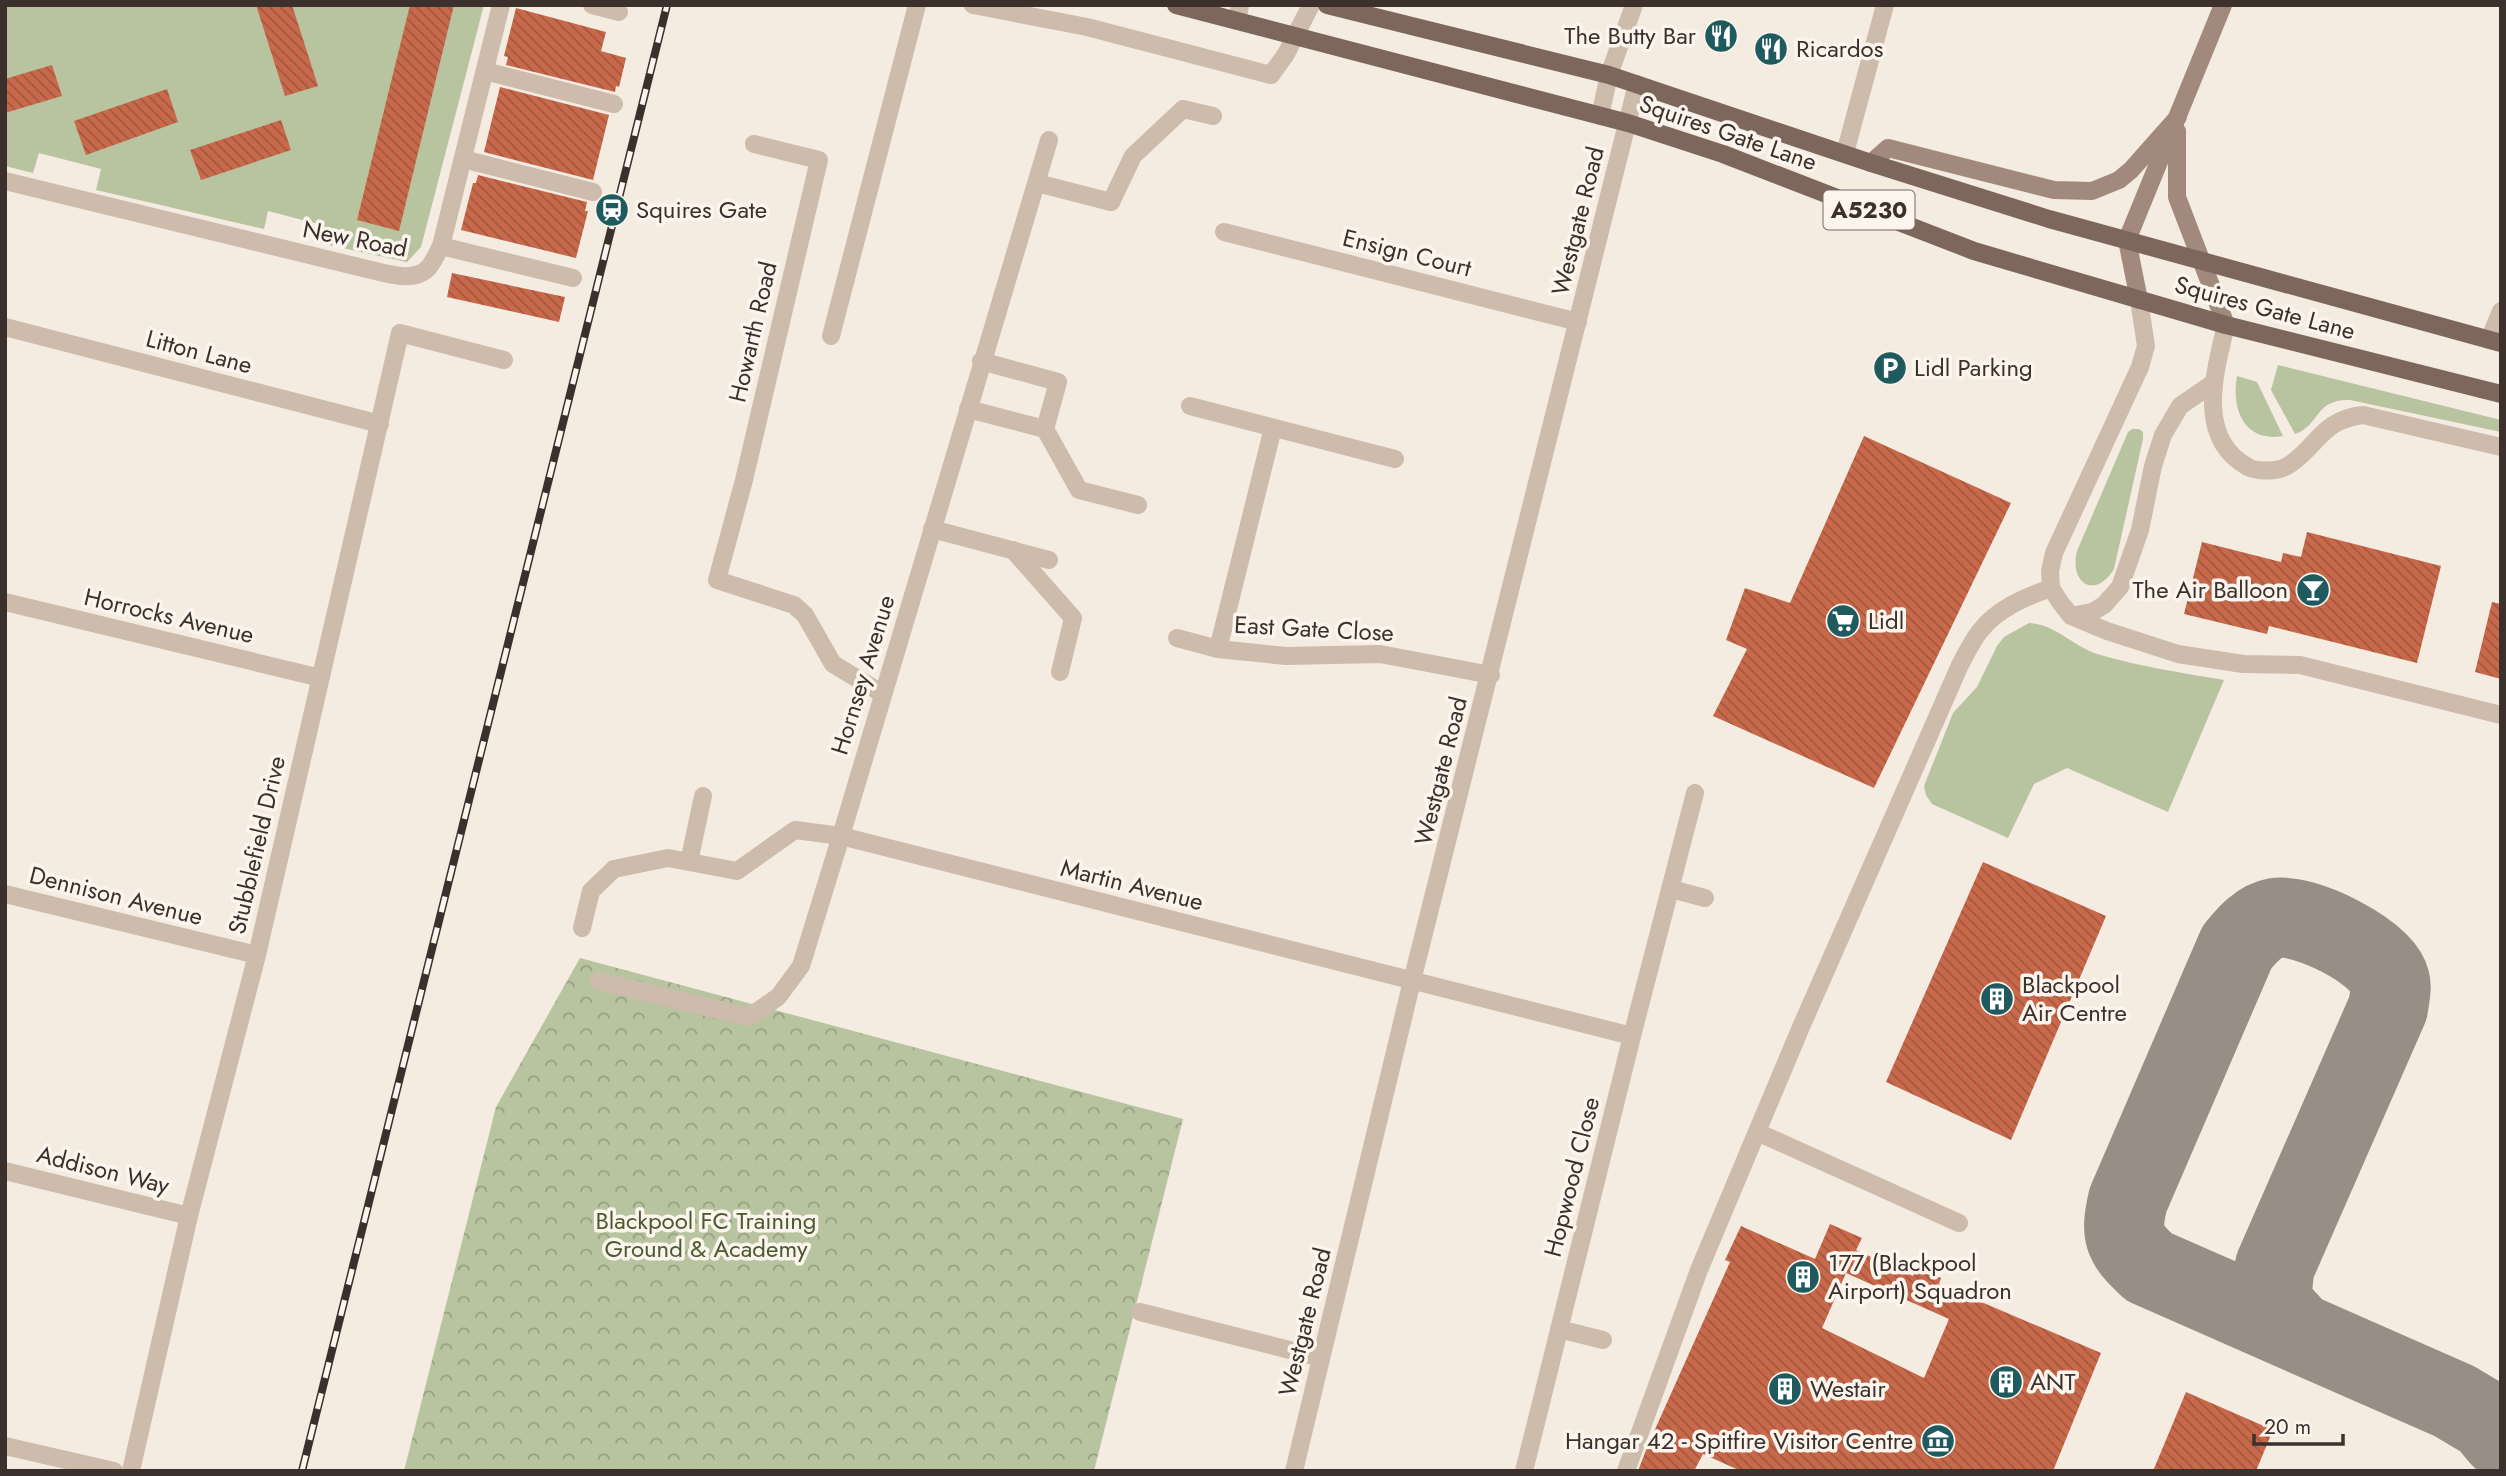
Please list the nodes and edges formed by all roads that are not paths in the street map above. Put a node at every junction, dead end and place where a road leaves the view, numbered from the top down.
1 (501, 5) edge
2 (592, 5) edge
3 (916, 5) edge
4 (973, 5) edge
5 (1176, 5) edge
6 (1311, 5) edge
7 (1327, 5) edge
8 (1634, 5) edge
9 (1885, 5) edge
10 (2224, 5) edge
11 (619, 12) dead end
12 (1238, 13) edge
13 (1296, 37) junction
14 (485, 71) junction
15 (1609, 75) junction
16 (1637, 84) junction
17 (614, 104) dead end
18 (1213, 116) dead end
19 (1600, 116) junction
20 (2178, 117) junction
21 (1628, 123) junction
22 (1049, 140) dead end
23 (754, 144) dead end
24 (1845, 153) junction
25 (463, 159) junction
26 (1871, 163) junction
27 (5, 181) edge
28 (1037, 183) junction
29 (593, 191) dead end
30 (1224, 232) dead end
31 (2127, 240) junction
32 (441, 246) junction
33 (2204, 263) junction
34 (573, 278) dead end
35 (2138, 300) junction
36 (2501, 311) edge
37 (1578, 322) junction
38 (2226, 325) junction
39 (5, 327) edge
40 (831, 336) dead end
41 (2495, 342) edge
42 (504, 360) dead end
43 (981, 361) junction
44 (2212, 384) junction
45 (2501, 394) edge
46 (1190, 406) dead end
47 (968, 409) junction
48 (380, 424) junction
49 (1273, 428) junction
50 (1045, 429) junction
51 (2501, 447) edge
52 (1395, 459) dead end
53 (1138, 505) dead end
54 (932, 529) junction
55 (1013, 550) junction
56 (1049, 560) dead end
57 (2051, 588) junction
58 (5, 602) edge
59 (2071, 616) junction
60 (1177, 638) dead end
61 (1218, 649) junction
62 (1060, 672) dead end
63 (1491, 675) junction
64 (321, 678) junction
65 (883, 694) junction
66 (2501, 715) edge
67 (1695, 793) dead end
68 (703, 796) dead end
69 (841, 835) junction
70 (689, 862) junction
71 (1671, 889) junction
72 (5, 894) edge
73 (1705, 898) dead end
74 (582, 928) dead end
75 (257, 955) junction
76 (599, 981) dead end
77 (1412, 981) junction
78 (1632, 1036) junction
79 (1757, 1132) junction
80 (5, 1171) edge
81 (189, 1216) junction
82 (1959, 1223) dead end
83 (1140, 1312) dead end
84 (1559, 1329) junction
85 (1603, 1340) dead end
86 (1321, 1358) junction
87 (5, 1446) edge
88 (114, 1471) edge
89 (131, 1471) edge
90 (1294, 1471) edge
91 (1524, 1471) edge
92 (1626, 1471) edge

1 - 14 street, New Road
2 - 11 street
3 - 40 street
4 - 13 street
5 - 12 main road, Squires Gate Lane / A5230
6 - 13 street
7 - 15 main road, Squires Gate Lane / A5230
8 - 15 street
9 - 24 street
10 - 20 main road
12 - 13 main road, Squires Gate Lane / A5230
13 - 19 main road, Squires Gate Lane / A5230
14 - 17 street
14 - 25 street, New Road
15 - 16 main road, Squires Gate Lane / A5230
15 - 19 street
16 - 21 street, Westgate Road
16 - 24 main road, Squires Gate Lane / A5230
18 - 28 street
19 - 21 main road, Squires Gate Lane / A5230
20 - 26 main road
20 - 31 main road
20 - 33 main road
21 - 35 main road, Squires Gate Lane / A5230
21 - 37 street, Westgate Road
22 - 28 street, Hornsey Avenue
23 - 65 street, Howarth Road
24 - 26 main road, Squires Gate Lane / A5230
25 - 29 street
25 - 32 street, New Road
26 - 31 main road, Squires Gate Lane / A5230
27 - 32 street, New Road
28 - 43 street, Hornsey Avenue
30 - 37 street, Ensign Court
31 - 33 main road, Squires Gate Lane / A5230
31 - 35 main road
32 - 34 street
33 - 38 main road
33 - 41 main road, Squires Gate Lane / A5230
35 - 38 main road, Squires Gate Lane / A5230
35 - 57 street
36 - 41 street
37 - 63 street, Westgate Road
38 - 44 street
38 - 45 main road, Squires Gate Lane / A5230
39 - 48 street, Litton Lane
42 - 48 street, Stubblefield Drive
43 - 47 street, Hornsey Avenue
43 - 50 street
44 - 51 street
44 - 59 street
46 - 49 street
47 - 50 street
47 - 54 street, Hornsey Avenue
48 - 64 street, Stubblefield Drive
49 - 52 street
49 - 61 street, East Gate Close
50 - 53 street
54 - 55 street
54 - 65 street, Hornsey Avenue
55 - 56 street
55 - 62 street
57 - 59 street
57 - 79 street
58 - 64 street, Horrocks Avenue
59 - 66 street
60 - 61 street, East Gate Close
61 - 63 street, East Gate Close
63 - 77 street, Westgate Road
64 - 75 street, Stubblefield Drive
65 - 69 street, Hornsey Avenue
67 - 71 street, Hopwood Close
68 - 70 street
69 - 70 street, Martin Avenue
69 - 76 street, Hornsey Avenue
69 - 77 street, Martin Avenue
70 - 74 street, Martin Avenue
71 - 73 street
71 - 78 street, Hopwood Close
72 - 75 street, Dennison Avenue
75 - 81 street, Stubblefield Drive
77 - 78 street
77 - 86 street, Westgate Road
78 - 84 street, Hopwood Close
79 - 82 street
79 - 92 street
80 - 81 street, Addison Way
81 - 89 street, Stubblefield Drive
83 - 86 street
84 - 85 street
84 - 91 street, Hopwood Close
86 - 90 street, Westgate Road
87 - 88 street

